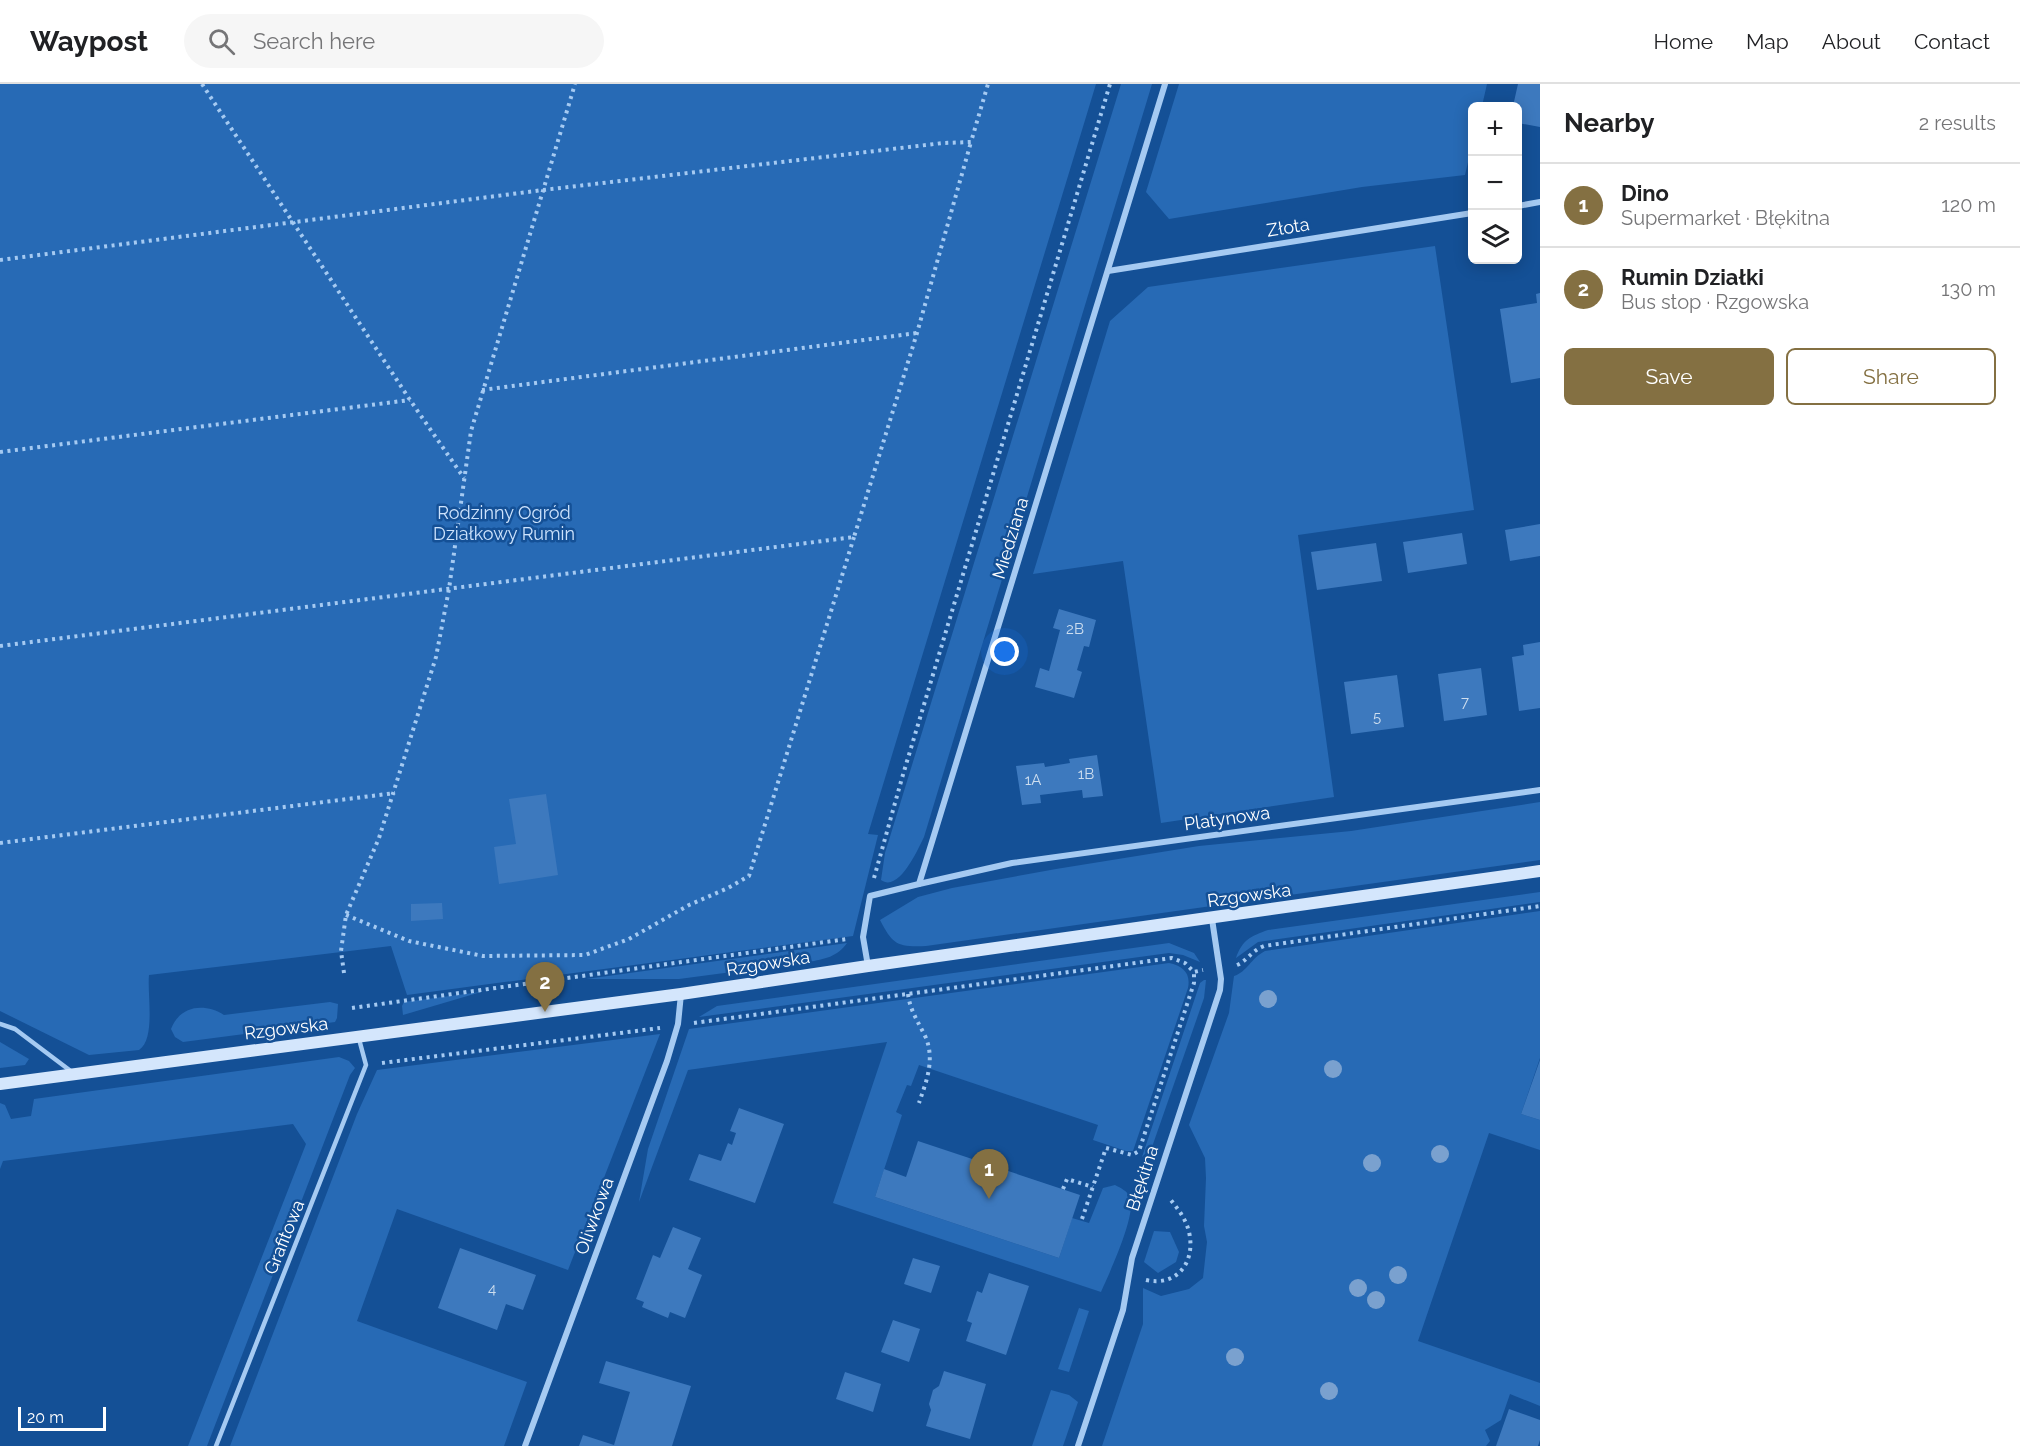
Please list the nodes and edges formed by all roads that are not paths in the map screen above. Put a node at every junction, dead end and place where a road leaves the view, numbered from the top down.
1 (1165, 84) edge
2 (1540, 202) edge
3 (1522, 205) edge
4 (1468, 214) edge
5 (1108, 271) junction
6 (1540, 790) edge
7 (1540, 872) edge
8 (919, 884) junction
9 (1212, 919) junction
10 (868, 966) junction
11 (681, 994) junction
12 (0, 1024) edge
13 (358, 1037) junction
14 (74, 1074) junction
15 (0, 1084) edge
16 (216, 1446) edge
17 (525, 1446) edge
18 (1078, 1446) edge

1 - 5 street, Miedziana
2 - 3 street
4 - 5 street, Złota
5 - 8 street, Miedziana
6 - 8 street, Platynowa
7 - 9 street, Rzgowska
8 - 10 street
9 - 10 street, Rzgowska
9 - 18 street, Błękitna
10 - 11 street, Rzgowska
11 - 13 street, Rzgowska
11 - 17 street, Oliwkowa
12 - 14 lane
13 - 14 street, Rzgowska
13 - 16 lane, Grafitowa
14 - 15 street, Rzgowska

